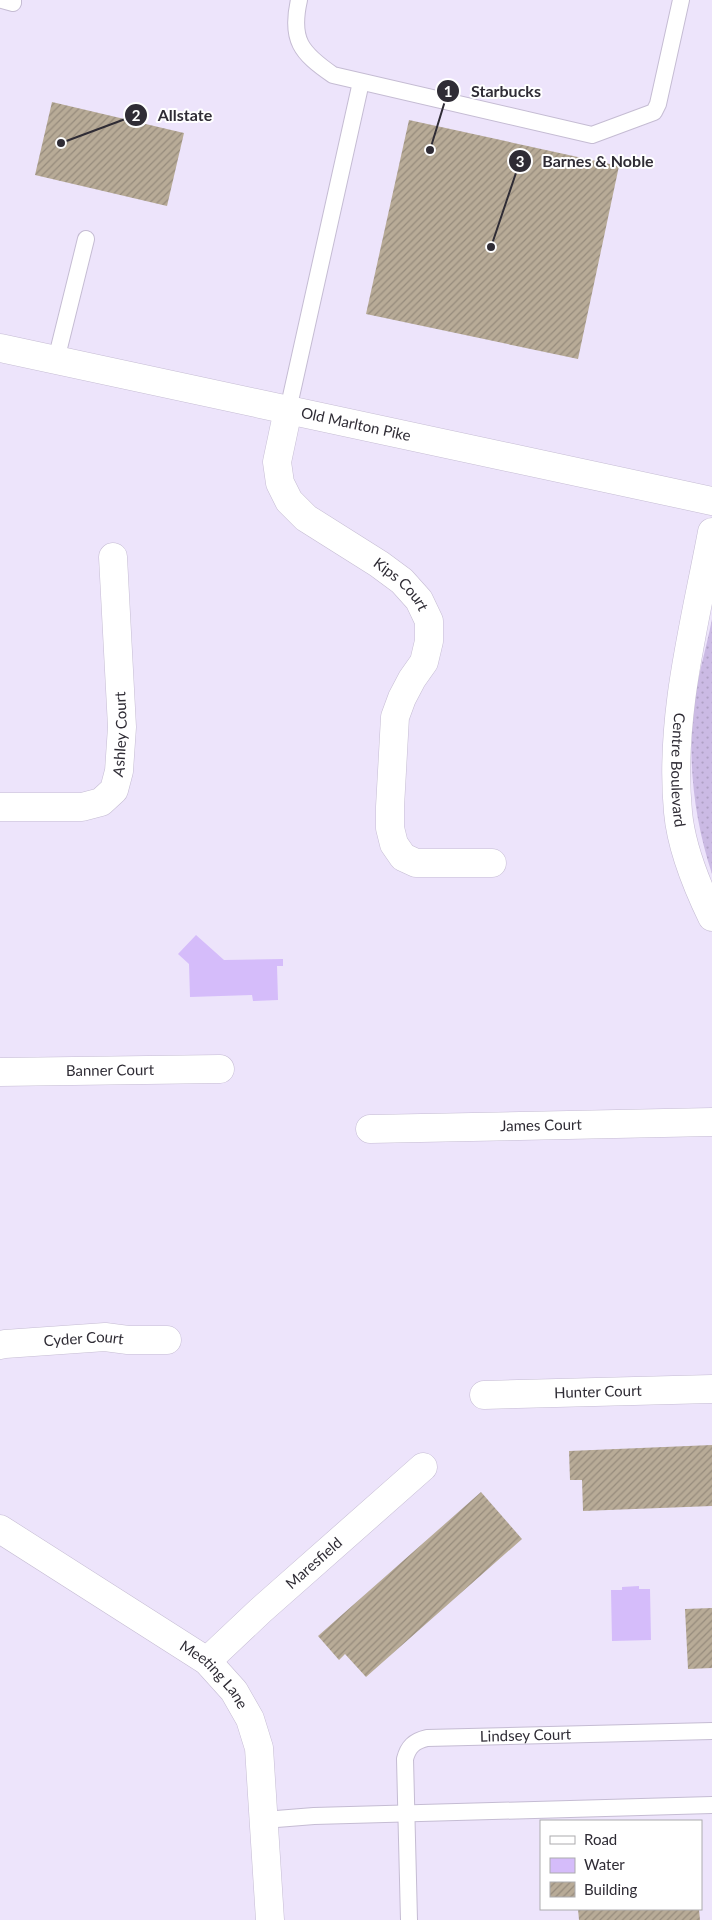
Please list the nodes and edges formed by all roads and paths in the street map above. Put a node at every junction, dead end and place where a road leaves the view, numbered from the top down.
1 (2, 0) edge
2 (13, 0) edge
3 (299, 0) edge
4 (681, 0) edge
5 (362, 82) junction
6 (86, 239) dead end
7 (0, 348) edge
8 (56, 360) junction
9 (288, 410) junction
10 (712, 501) edge
11 (712, 532) edge
12 (113, 556) dead end
13 (0, 807) edge
14 (492, 863) dead end
15 (712, 917) edge
16 (220, 1069) dead end
17 (0, 1072) edge
18 (712, 1122) edge
19 (370, 1129) dead end
20 (167, 1340) dead end
21 (0, 1346) edge
22 (712, 1389) edge
23 (484, 1394) dead end
24 (423, 1467) dead end
25 (0, 1528) edge
26 (207, 1661) junction
27 (712, 1732) edge
28 (712, 1805) edge
29 (406, 1814) junction
30 (264, 1820) junction
31 (270, 1920) edge
32 (409, 1920) edge

1 - 2 lane
3 - 5 lane
4 - 5 lane
5 - 9 lane
6 - 8 lane
7 - 8 street, Old Marlton Pike
8 - 9 street, Old Marlton Pike
9 - 10 street, Old Marlton Pike
9 - 14 street, Kips Court
11 - 15 street, Centre Boulevard
12 - 13 street, Ashley Court
16 - 17 street, Banner Court
18 - 19 street, James Court
20 - 21 street, Cyder Court
22 - 23 street, Hunter Court
24 - 26 street, Maresfield
25 - 26 street, Meeting Lane
26 - 30 street, Meeting Lane
27 - 29 lane, Lindsey Court
28 - 29 lane
29 - 30 lane
29 - 32 lane
30 - 31 street, Meeting Lane

